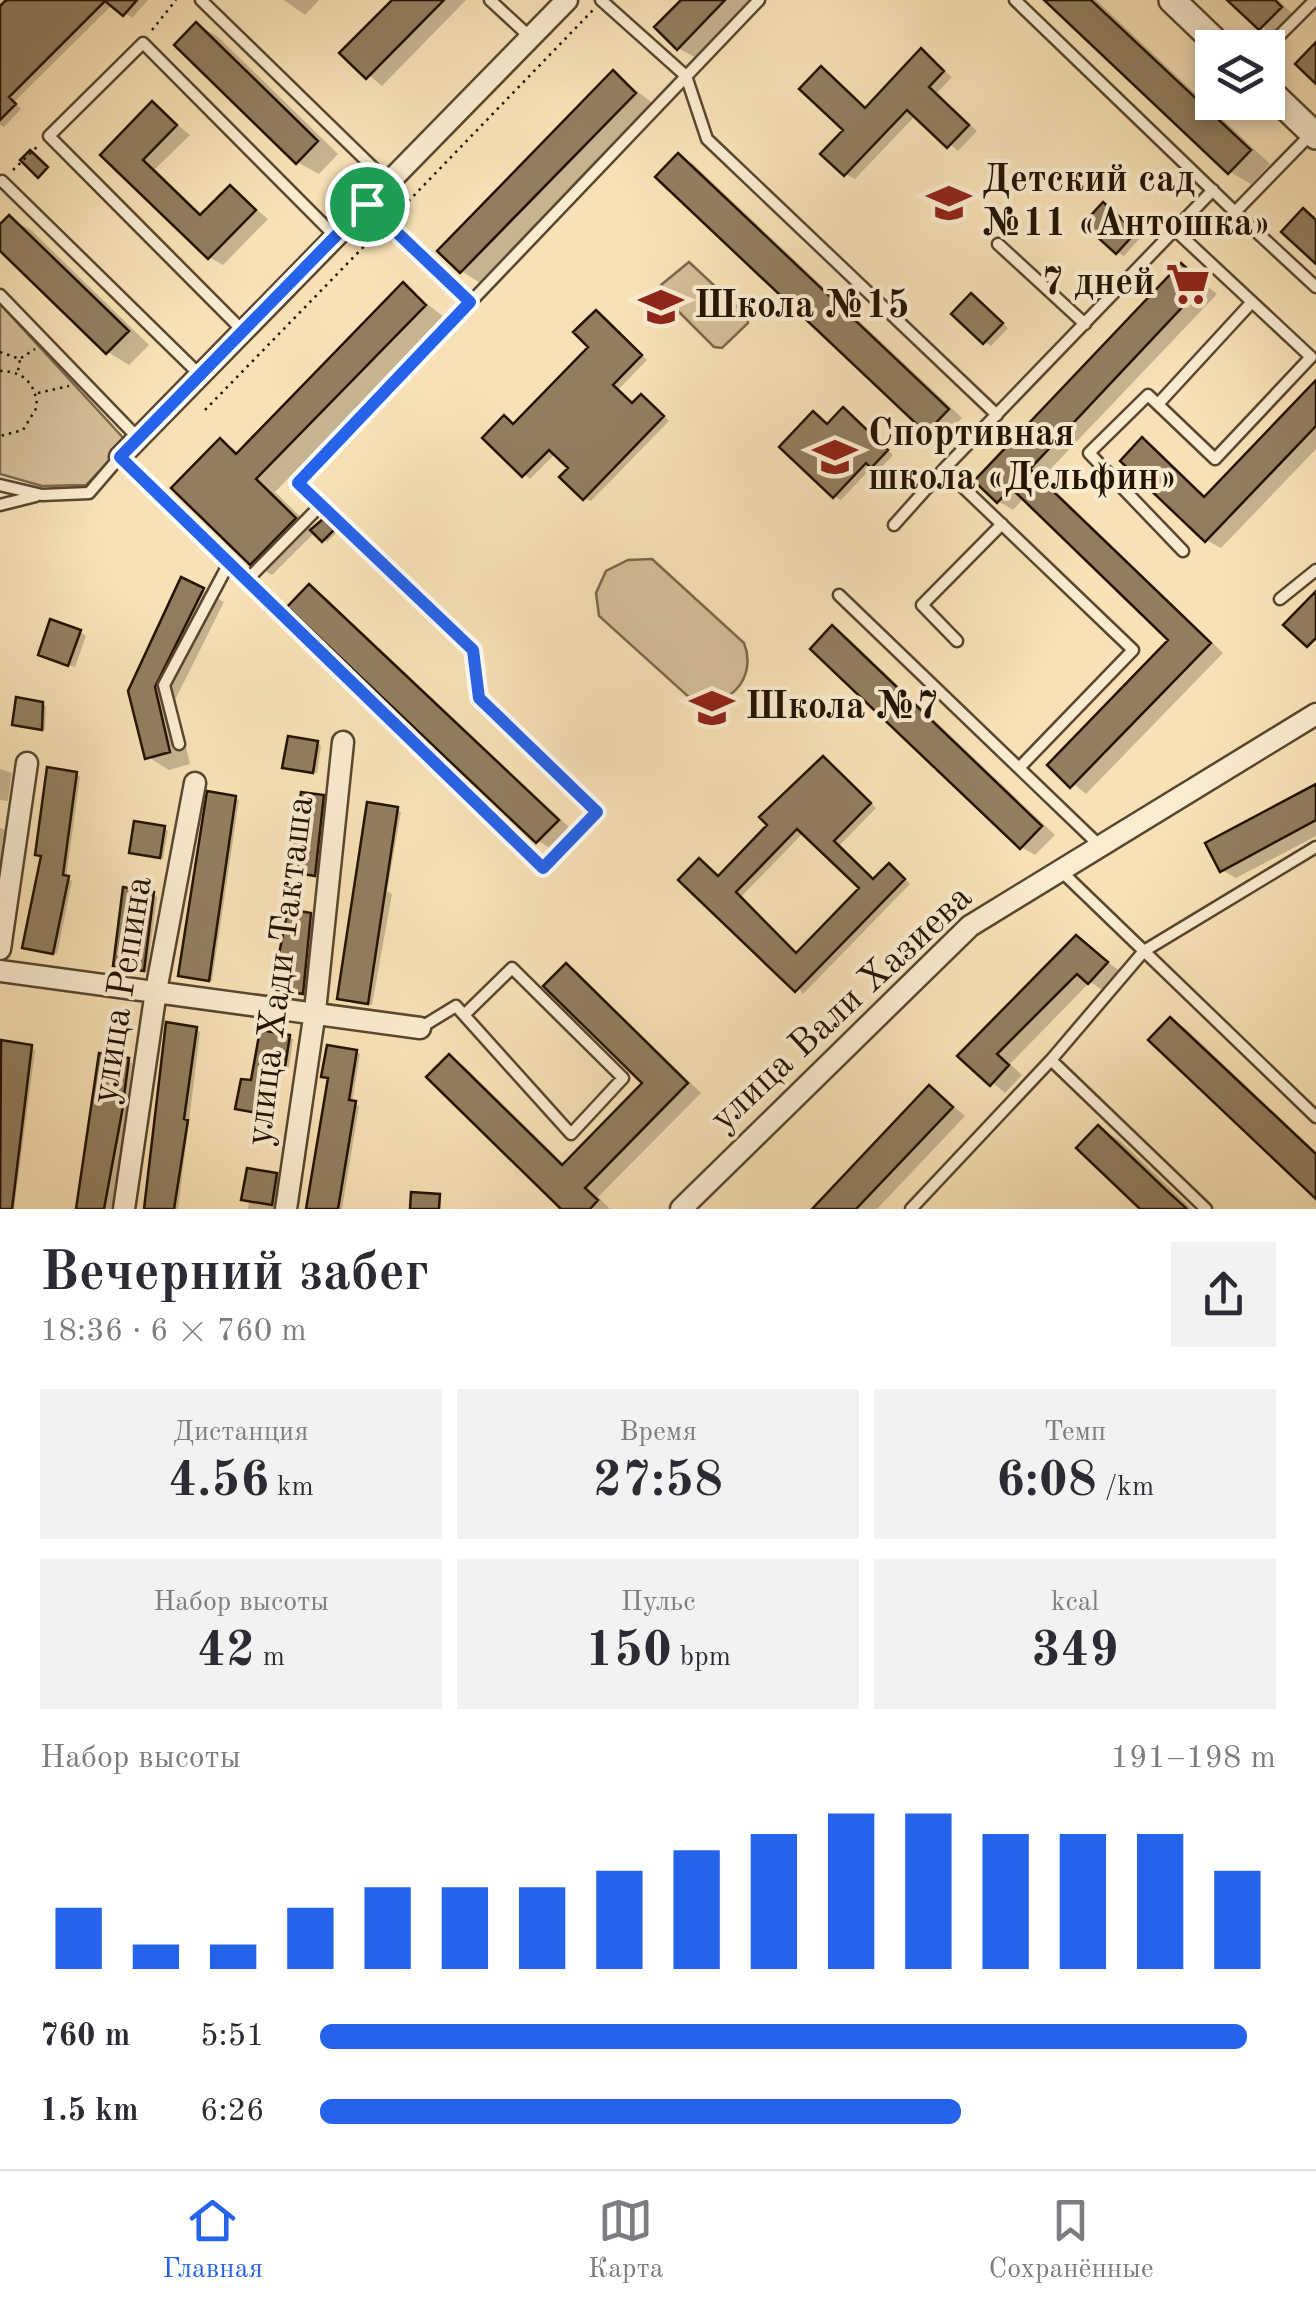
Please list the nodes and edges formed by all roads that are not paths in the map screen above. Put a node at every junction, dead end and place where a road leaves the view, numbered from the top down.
1 (201, 0) edge
2 (490, 0) edge
3 (566, 0) edge
4 (602, 0) edge
5 (759, 0) edge
6 (1015, 0) edge
7 (1172, 0) edge
8 (1307, 3) edge
9 (1203, 30) edge
10 (1283, 30) edge
11 (530, 37) junction
12 (686, 76) junction
13 (1285, 105) edge
14 (1315, 132) edge
15 (2, 182) edge
16 (388, 182) junction
17 (1213, 190) junction
18 (367, 204) junction
19 (1235, 212) junction
20 (1175, 230) junction
21 (335, 236) junction
22 (998, 244) dead end
23 (1316, 287) edge
24 (0, 295) edge
25 (470, 302) junction
26 (1252, 302) junction
27 (1084, 324) junction
28 (243, 330) junction
29 (200, 374) junction
30 (1159, 403) junction
31 (996, 415) junction
32 (138, 438) junction
33 (120, 457) junction
34 (944, 469) junction
35 (0, 485) edge
36 (42, 495) junction
37 (321, 504) junction
38 (0, 505) edge
39 (894, 524) dead end
40 (1002, 524) junction
41 (1183, 551) dead end
42 (228, 562) junction
43 (1316, 570) edge
44 (247, 580) junction
45 (839, 595) dead end
46 (1280, 599) dead end
47 (957, 641) dead end
48 (1316, 714) edge
49 (344, 742) dead end
50 (179, 744) dead end
51 (27, 763) dead end
52 (1019, 768) junction
53 (194, 783) dead end
54 (1100, 846) junction
55 (1316, 847) edge
56 (1060, 871) junction
57 (0, 948) edge
58 (1144, 951) junction
59 (0, 971) edge
60 (156, 992) junction
61 (315, 1010) junction
62 (464, 1015) junction
63 (420, 1028) joint
64 (1051, 1060) junction
65 (1316, 1117) edge
66 (124, 1209) edge
67 (286, 1209) edge
68 (681, 1209) edge
69 (910, 1209) edge
70 (1206, 1209) edge

1 - 16 lane
2 - 11 lane
3 - 11 street
4 - 12 lane
5 - 12 lane
6 - 17 lane
7 - 9 street
8 - 10 lane
11 - 16 street
12 - 25 lane
12 - 31 lane
13 - 14 street
14 - 19 lane
15 - 29 lane
16 - 18 street
17 - 19 lane
17 - 20 lane
18 - 21 street
18 - 25 lane
19 - 23 lane
20 - 26 lane
20 - 27 lane
21 - 28 street
21 - 28 lane
22 - 27 lane
24 - 32 lane
25 - 37 lane
26 - 30 lane
26 - 30 lane
27 - 31 lane
28 - 29 street
29 - 32 street
30 - 41 lane
31 - 34 lane
32 - 33 street
33 - 36 lane
33 - 42 lane
34 - 39 lane
34 - 40 lane
35 - 36 lane
36 - 38 lane
37 - 44 lane
37 - 44 lane
40 - 47 lane
40 - 52 lane
42 - 44 lane
42 - 50 lane
43 - 46 lane
45 - 52 lane
48 - 54 street, улица Вали Хазиева
49 - 61 street, улица Хади Такташа
51 - 57 street
52 - 54 lane
53 - 60 street, улица Репина
54 - 56 street, улица Вали Хазиева
55 - 58 lane
56 - 58 lane
56 - 68 street, улица Вали Хазиева
58 - 64 lane
58 - 65 lane
59 - 60 street
60 - 61 street
60 - 66 street, улица Репина
61 - 63 street
61 - 67 street, улица Хади Такташа
62 - 62 lane
62 - 63 lane
64 - 69 lane
64 - 70 lane

